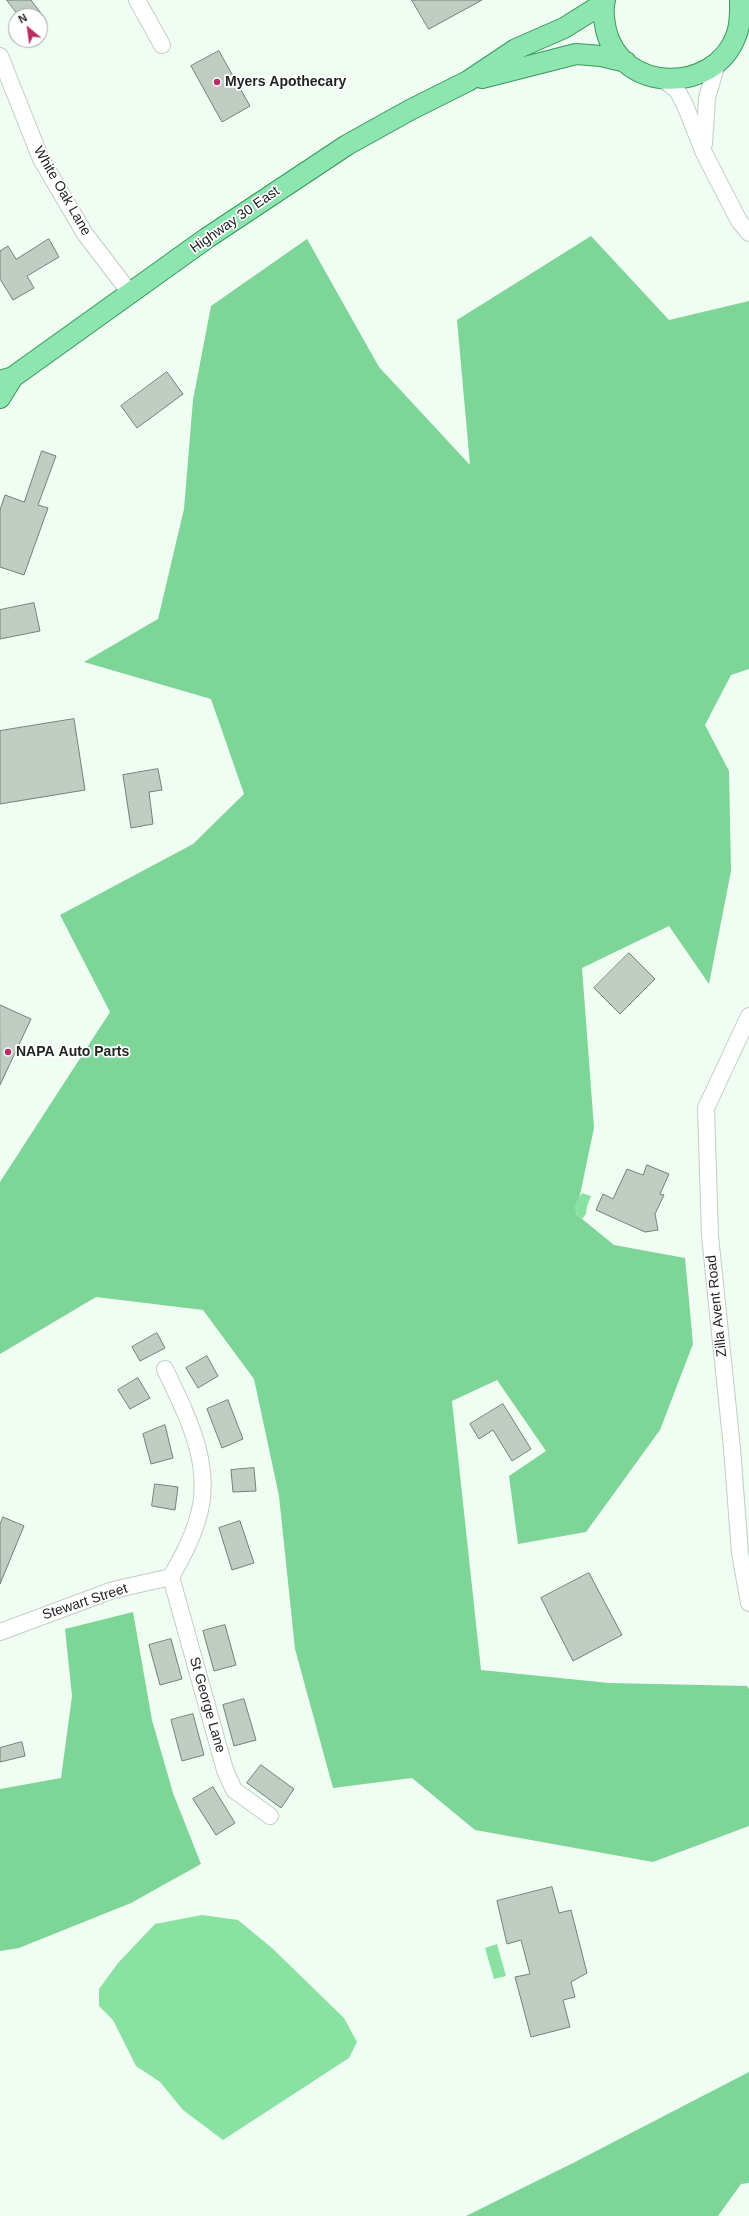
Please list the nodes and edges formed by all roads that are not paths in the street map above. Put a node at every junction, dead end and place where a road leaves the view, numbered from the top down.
1 (137, 0) edge
2 (740, 0) edge
3 (604, 2) edge
4 (743, 32) edge
5 (162, 45) dead end
6 (0, 56) edge
7 (626, 62) junction
8 (717, 63) junction
9 (664, 80) junction
10 (468, 81) junction
11 (704, 153) junction
12 (749, 233) edge
13 (131, 294) junction
14 (6, 379) edge
15 (0, 398) edge
16 (749, 1016) edge
17 (165, 1369) dead end
18 (171, 1577) junction
19 (749, 1603) edge
20 (0, 1632) edge
21 (270, 1816) dead end

1 - 5 street
2 - 4 main road
3 - 7 main road
3 - 10 main road, Highway 30 East
4 - 8 main road
6 - 13 street, White Oak Lane
7 - 9 main road
7 - 10 main road, Highway 30 East
8 - 9 main road
8 - 11 street
9 - 11 street
10 - 13 main road, Highway 30 East
11 - 12 street
13 - 14 main road, Highway 30 East
14 - 15 main road, Highway 30 East
16 - 19 street, Zilla Avent Road
17 - 18 street
18 - 20 street, Stewart Street
18 - 21 street, St George Lane

